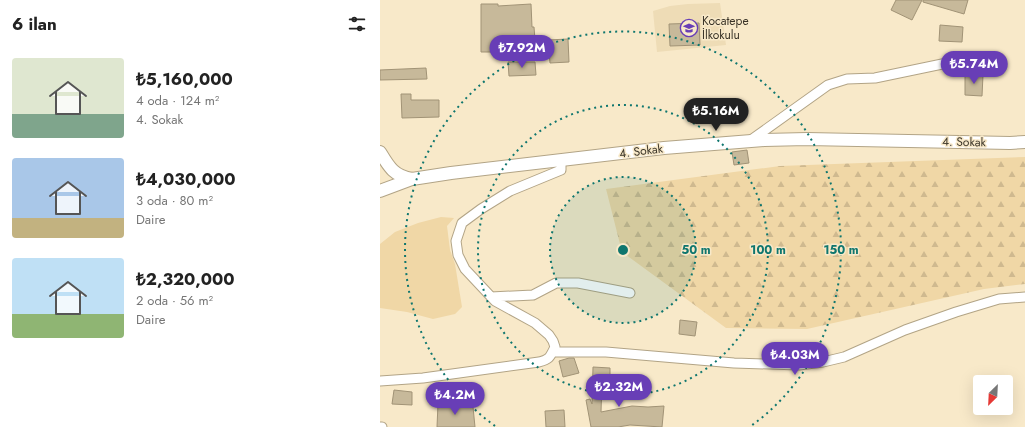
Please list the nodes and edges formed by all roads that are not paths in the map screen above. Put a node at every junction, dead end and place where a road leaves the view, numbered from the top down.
1 (947, 63) dead end
2 (749, 142) junction
3 (1025, 142) edge
4 (380, 152) edge
5 (561, 160) junction
6 (412, 179) junction
7 (380, 191) edge
8 (630, 293) dead end
9 (491, 297) junction
10 (1025, 297) edge
11 (553, 352) junction
12 (380, 381) edge

1 - 2 street
2 - 3 street, 4. Sokak
2 - 5 street, 4. Sokak
4 - 6 street
5 - 6 street, 4. Sokak
5 - 9 street
6 - 7 street, 4. Sokak
8 - 9 street
9 - 11 street
10 - 11 street
11 - 12 street

